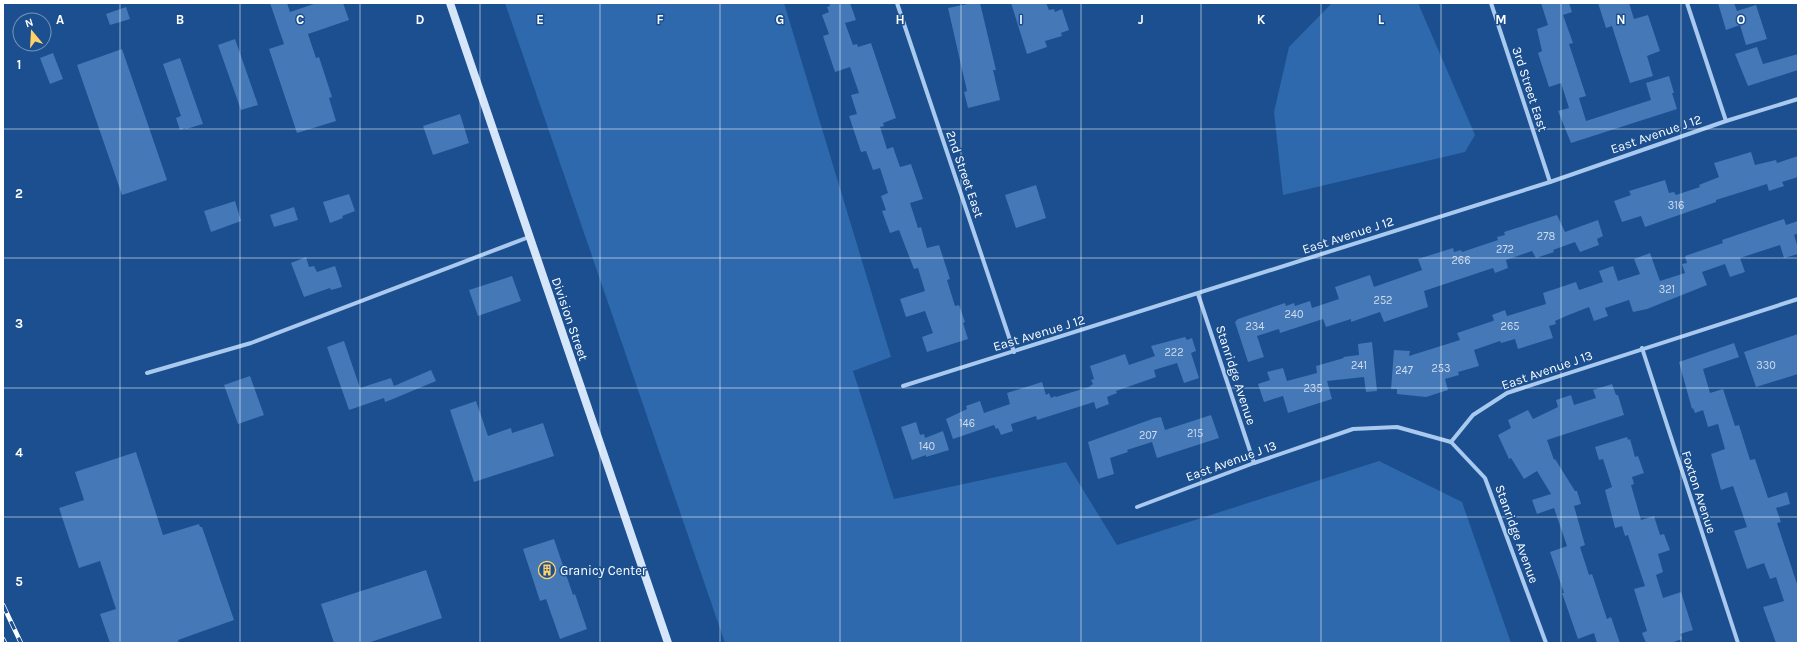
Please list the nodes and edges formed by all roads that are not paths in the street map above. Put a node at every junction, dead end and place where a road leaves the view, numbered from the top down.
1 (450, 3) edge
2 (897, 3) edge
3 (1491, 3) edge
4 (1687, 3) edge
5 (1798, 99) edge
6 (1726, 121) junction
7 (1550, 182) junction
8 (530, 237) junction
9 (1198, 294) junction
10 (1798, 299) edge
11 (1642, 348) junction
12 (1014, 352) junction
13 (147, 374) dead end
14 (903, 386) dead end
15 (1452, 442) junction
16 (1254, 463) junction
17 (1137, 507) dead end
18 (668, 643) edge
19 (1546, 643) edge
20 (1738, 643) edge

1 - 8 main road, Division Street
2 - 12 street, 2nd Street East
3 - 7 street, 3rd Street East
4 - 6 street
5 - 6 street, East Avenue J 12
6 - 7 street, East Avenue J 12
7 - 9 street, East Avenue J 12
8 - 13 street
8 - 18 main road, Division Street
9 - 12 street, East Avenue J 12
9 - 16 street, Stanridge Avenue
10 - 11 street, East Avenue J 13
11 - 15 street, East Avenue J 13
11 - 20 street, Foxton Avenue
12 - 14 street, East Avenue J 12
15 - 16 street, East Avenue J 13
15 - 19 street, Stanridge Avenue
16 - 17 street, East Avenue J 13

